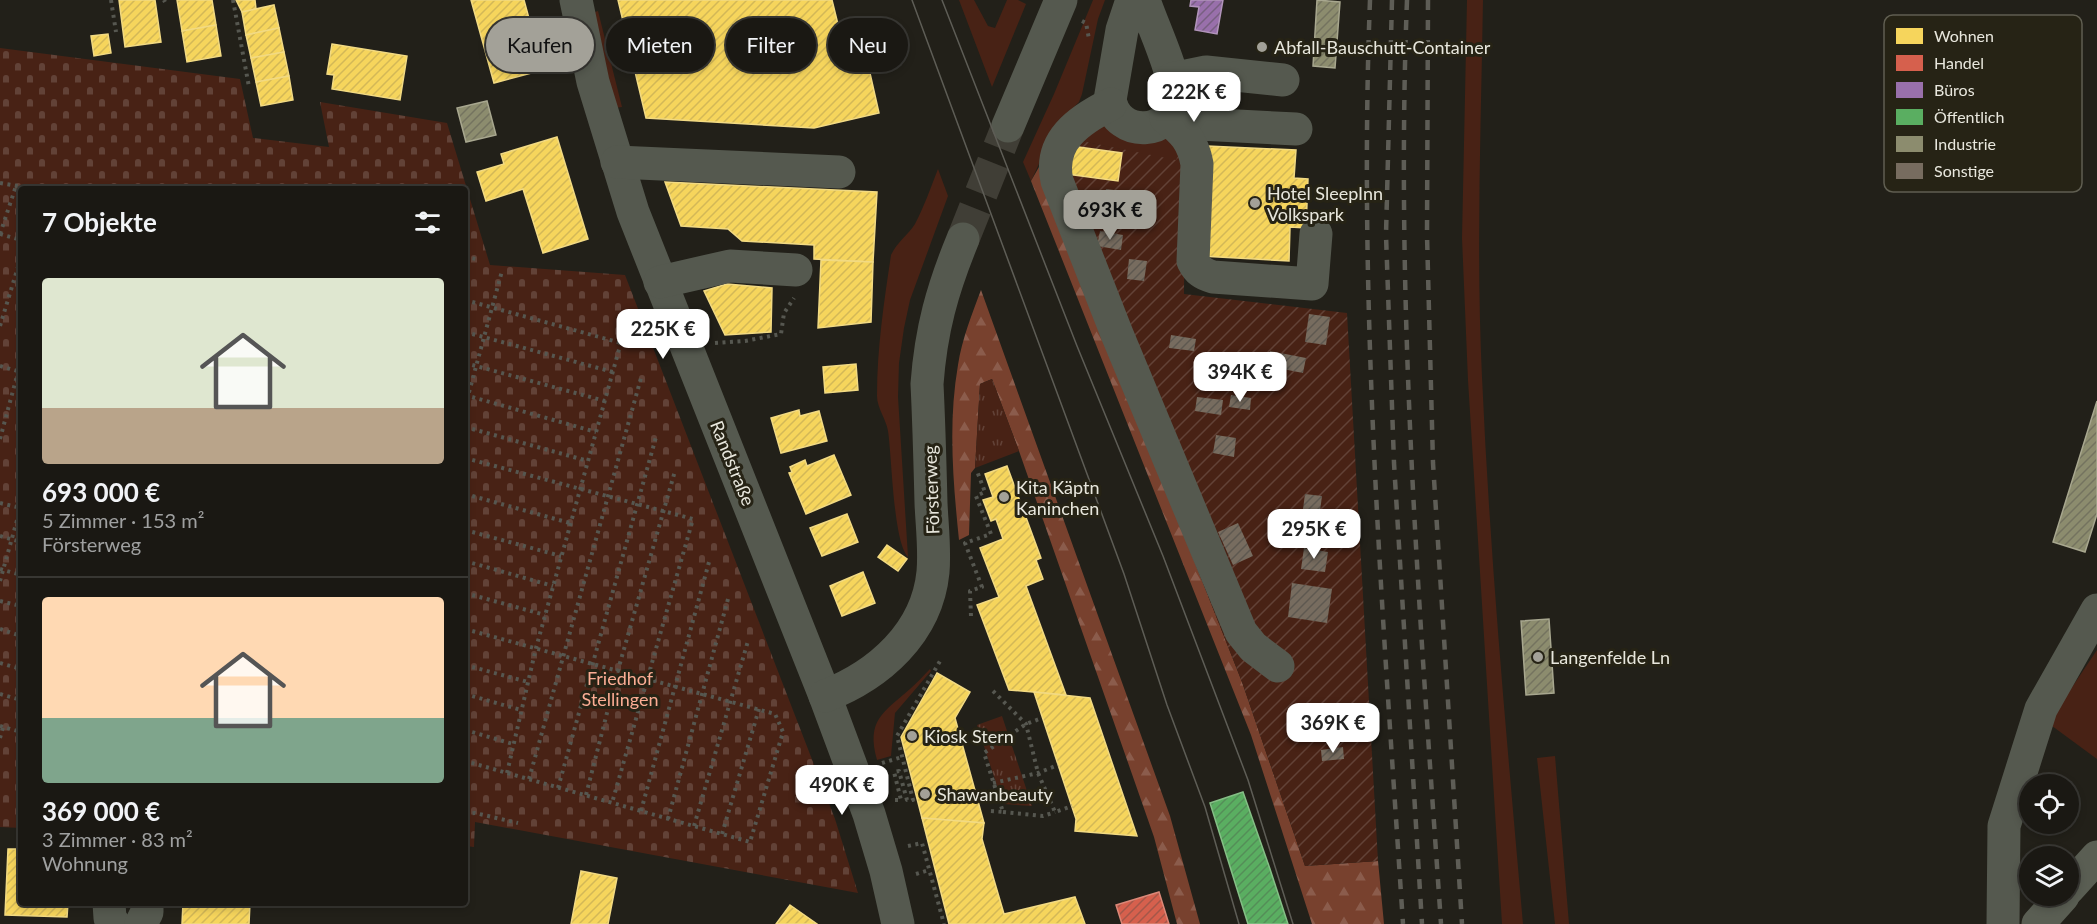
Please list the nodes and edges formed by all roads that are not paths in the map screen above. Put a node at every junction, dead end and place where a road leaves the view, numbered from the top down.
1 (576, 0) edge
2 (1132, 0) edge
3 (1144, 0) edge
4 (1060, 4) edge
5 (1172, 79) junction
6 (1282, 80) dead end
7 (1111, 104) junction
8 (1168, 116) junction
9 (1008, 126) tunnel mouth
10 (1296, 129) dead end
11 (617, 162) junction
12 (839, 172) dead end
13 (1316, 234) dead end
14 (963, 239) tunnel mouth
15 (796, 270) road end
16 (660, 282) junction
17 (2097, 610) edge
18 (1278, 666) dead end
19 (825, 696) junction
20 (2097, 857) edge
21 (2079, 877) edge
22 (109, 906) edge
23 (147, 906) edge
24 (2054, 906) edge
25 (114, 924) edge
26 (141, 924) edge
27 (898, 924) edge
28 (2003, 924) edge
29 (2038, 924) edge

1 - 11 street, Randstraße
2 - 7 street
3 - 5 street
4 - 9 street
5 - 6 street
5 - 8 street
7 - 8 street
7 - 18 street
8 - 10 street
8 - 13 street
11 - 12 street
11 - 16 street, Randstraße
14 - 19 street, Försterweg
15 - 16 street
16 - 19 street, Randstraße
17 - 28 street
19 - 27 street, Randstraße
20 - 21 highway
22 - 25 street
23 - 26 street
24 - 29 highway

